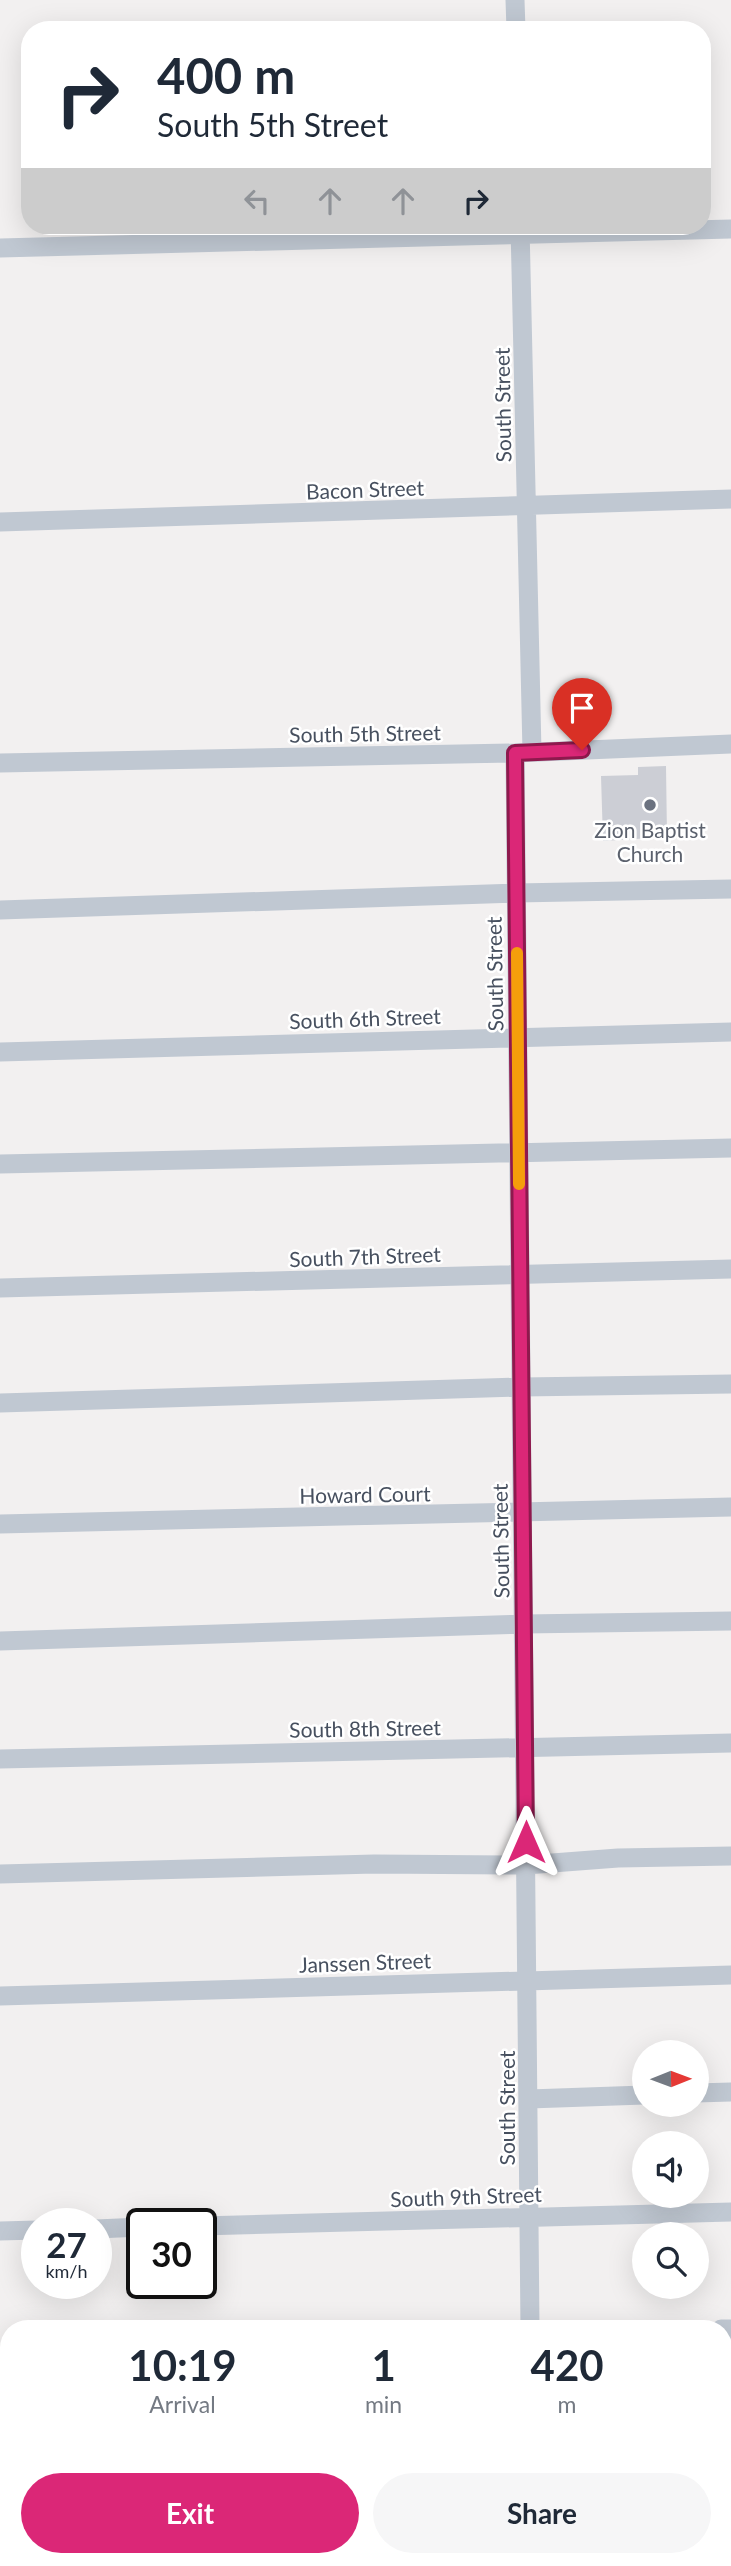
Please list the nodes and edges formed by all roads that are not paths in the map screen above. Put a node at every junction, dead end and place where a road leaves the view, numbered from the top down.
1 (515, 0) edge
2 (516, 21) edge
3 (711, 229) edge
4 (731, 229) edge
5 (376, 235) edge
6 (520, 235) edge
7 (0, 248) edge
8 (731, 499) edge
9 (527, 507) junction
10 (0, 522) edge
11 (731, 744) edge
12 (523, 752) junction
13 (0, 763) edge
14 (731, 889) edge
15 (516, 892) junction
16 (0, 910) edge
17 (731, 1032) edge
18 (518, 1037) junction
19 (0, 1052) edge
20 (731, 1148) edge
21 (519, 1152) junction
22 (0, 1164) edge
23 (731, 1269) edge
24 (520, 1274) junction
25 (0, 1288) edge
26 (731, 1384) edge
27 (522, 1387) junction
28 (0, 1403) edge
29 (731, 1507) edge
30 (523, 1513) junction
31 (0, 1524) edge
32 (731, 1621) edge
33 (524, 1624) junction
34 (0, 1641) edge
35 (731, 1743) edge
36 (525, 1748) junction
37 (0, 1759) edge
38 (731, 1856) edge
39 (526, 1865) junction
40 (0, 1874) edge
41 (731, 1975) edge
42 (527, 1980) junction
43 (0, 1996) edge
44 (731, 2092) edge
45 (709, 2093) edge
46 (632, 2095) edge
47 (528, 2099) junction
48 (731, 2212) edge
49 (529, 2217) junction
50 (217, 2226) edge
51 (21, 2230) edge
52 (0, 2231) edge
53 (530, 2320) edge

1 - 2 street
3 - 4 street
5 - 7 street
6 - 9 street, South Street
8 - 9 street, Bacon Street
9 - 10 street, Bacon Street
9 - 12 street, South Street
11 - 12 street, South 5th Street
12 - 13 street, South 5th Street
12 - 15 street, South Street
14 - 15 street
15 - 16 street
15 - 18 street, South Street
17 - 18 street, South 6th Street
18 - 19 street, South 6th Street
18 - 21 street, South Street
20 - 21 street
21 - 22 street
21 - 24 street, South Street
23 - 24 street, South 7th Street
24 - 25 street, South 7th Street
24 - 27 street, South Street
26 - 27 street
27 - 28 street
27 - 30 street, South Street
29 - 30 street, Howard Court
30 - 31 street, Howard Court
30 - 33 street, South Street
32 - 33 street
33 - 34 street
33 - 36 street, South Street
35 - 36 street, South 8th Street
36 - 37 street, South 8th Street
36 - 39 street, South Street
38 - 39 street
39 - 40 street
39 - 42 street, South Street
41 - 42 street, Janssen Street
42 - 43 street, Janssen Street
42 - 47 street, South Street
44 - 45 street
46 - 47 street
47 - 49 street, South Street
48 - 49 street, South 9th Street
49 - 50 street, South 9th Street
49 - 53 street, South Street
51 - 52 street

